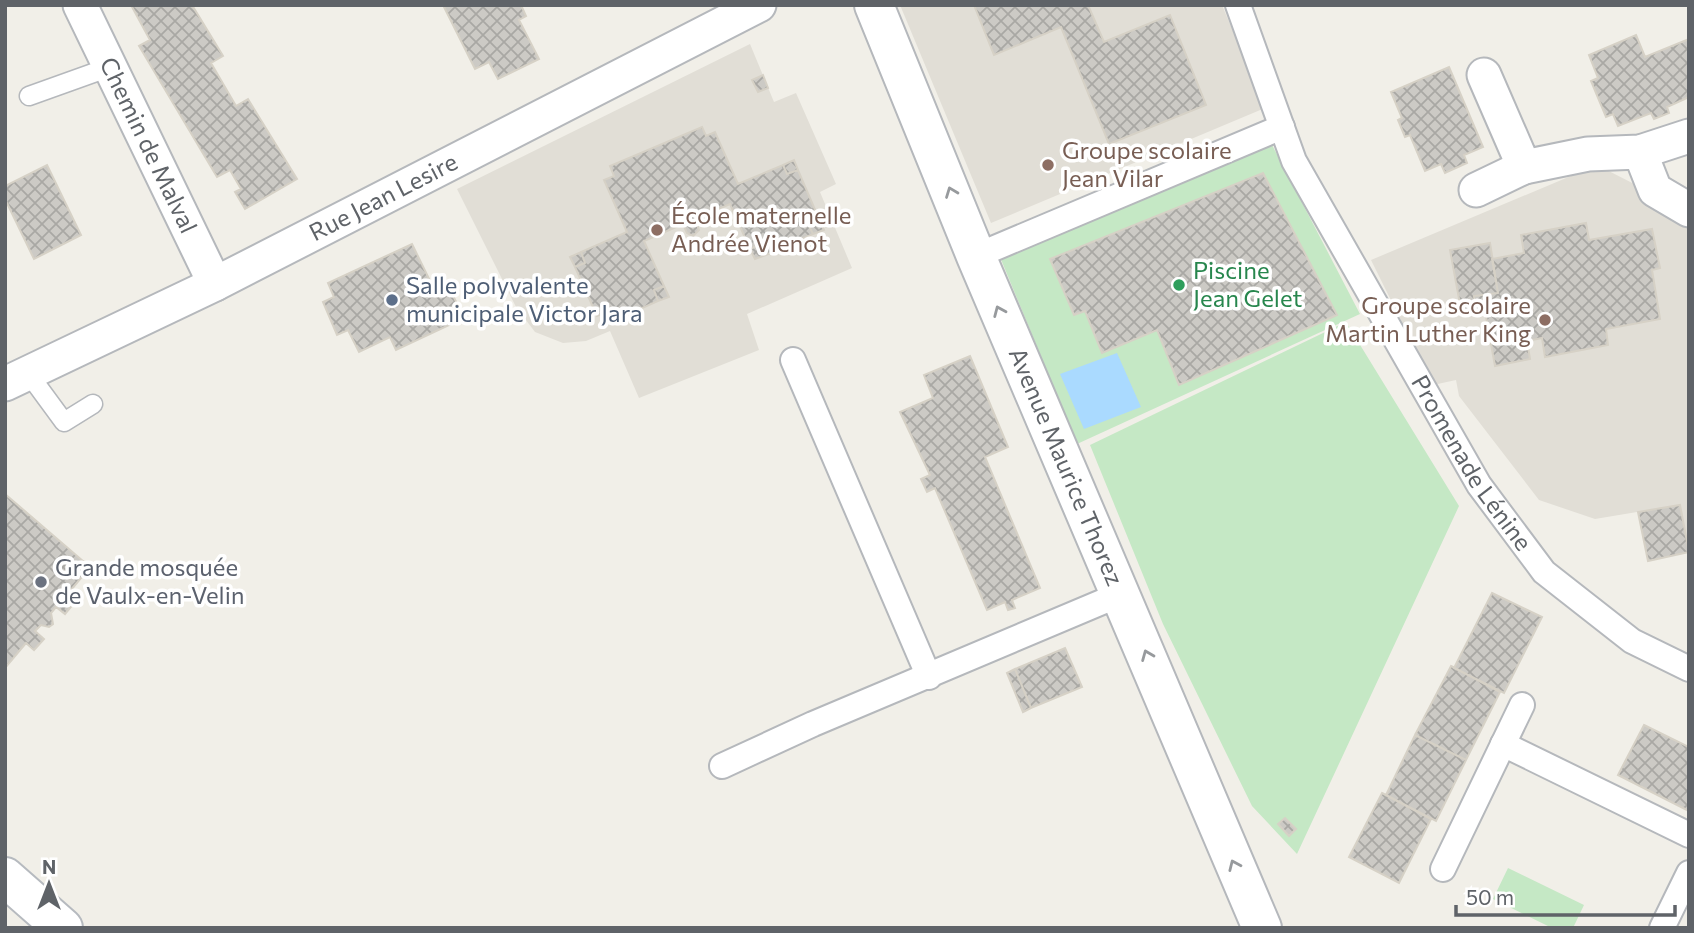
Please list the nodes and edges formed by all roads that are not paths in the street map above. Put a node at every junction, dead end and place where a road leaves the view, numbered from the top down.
1 (80, 5) edge
2 (759, 5) edge
3 (874, 5) edge
4 (1238, 5) edge
5 (110, 67) junction
6 (1485, 75) dead end
7 (29, 96) dead end
8 (1282, 127) junction
9 (1689, 136) edge
10 (1640, 152) junction
11 (1524, 167) junction
12 (1476, 190) dead end
13 (1689, 210) edge
14 (976, 256) junction
15 (215, 285) junction
16 (793, 360) dead end
17 (17, 378) edge
18 (93, 404) dead end
19 (1121, 594) junction
20 (1689, 669) edge
21 (929, 677) junction
22 (1522, 705) dead end
23 (1503, 744) junction
24 (722, 766) dead end
25 (1689, 835) edge
26 (1443, 869) dead end
27 (1689, 873) edge
28 (5, 877) edge
29 (63, 928) edge
30 (1262, 928) edge
31 (1662, 928) edge

1 - 5 street, Chemin de Malval
2 - 15 street, Rue Jean Lesire
14 -> 3 street, Avenue Maurice Thorez
4 - 8 street, Promenade Lénine
5 - 7 lane
5 - 15 street, Chemin de Malval
6 - 11 street
8 - 14 street
8 - 20 street, Promenade Lénine
9 - 10 street
10 - 11 street
10 - 13 street
11 - 12 street
19 -> 14 street, Avenue Maurice Thorez
15 - 17 street, Rue Jean Lesire
16 - 21 street
17 - 18 lane
19 - 21 street
30 -> 19 street, Avenue Maurice Thorez
21 - 24 street
22 - 23 street
23 - 25 street
23 - 26 street
27 - 31 street
28 - 29 street

